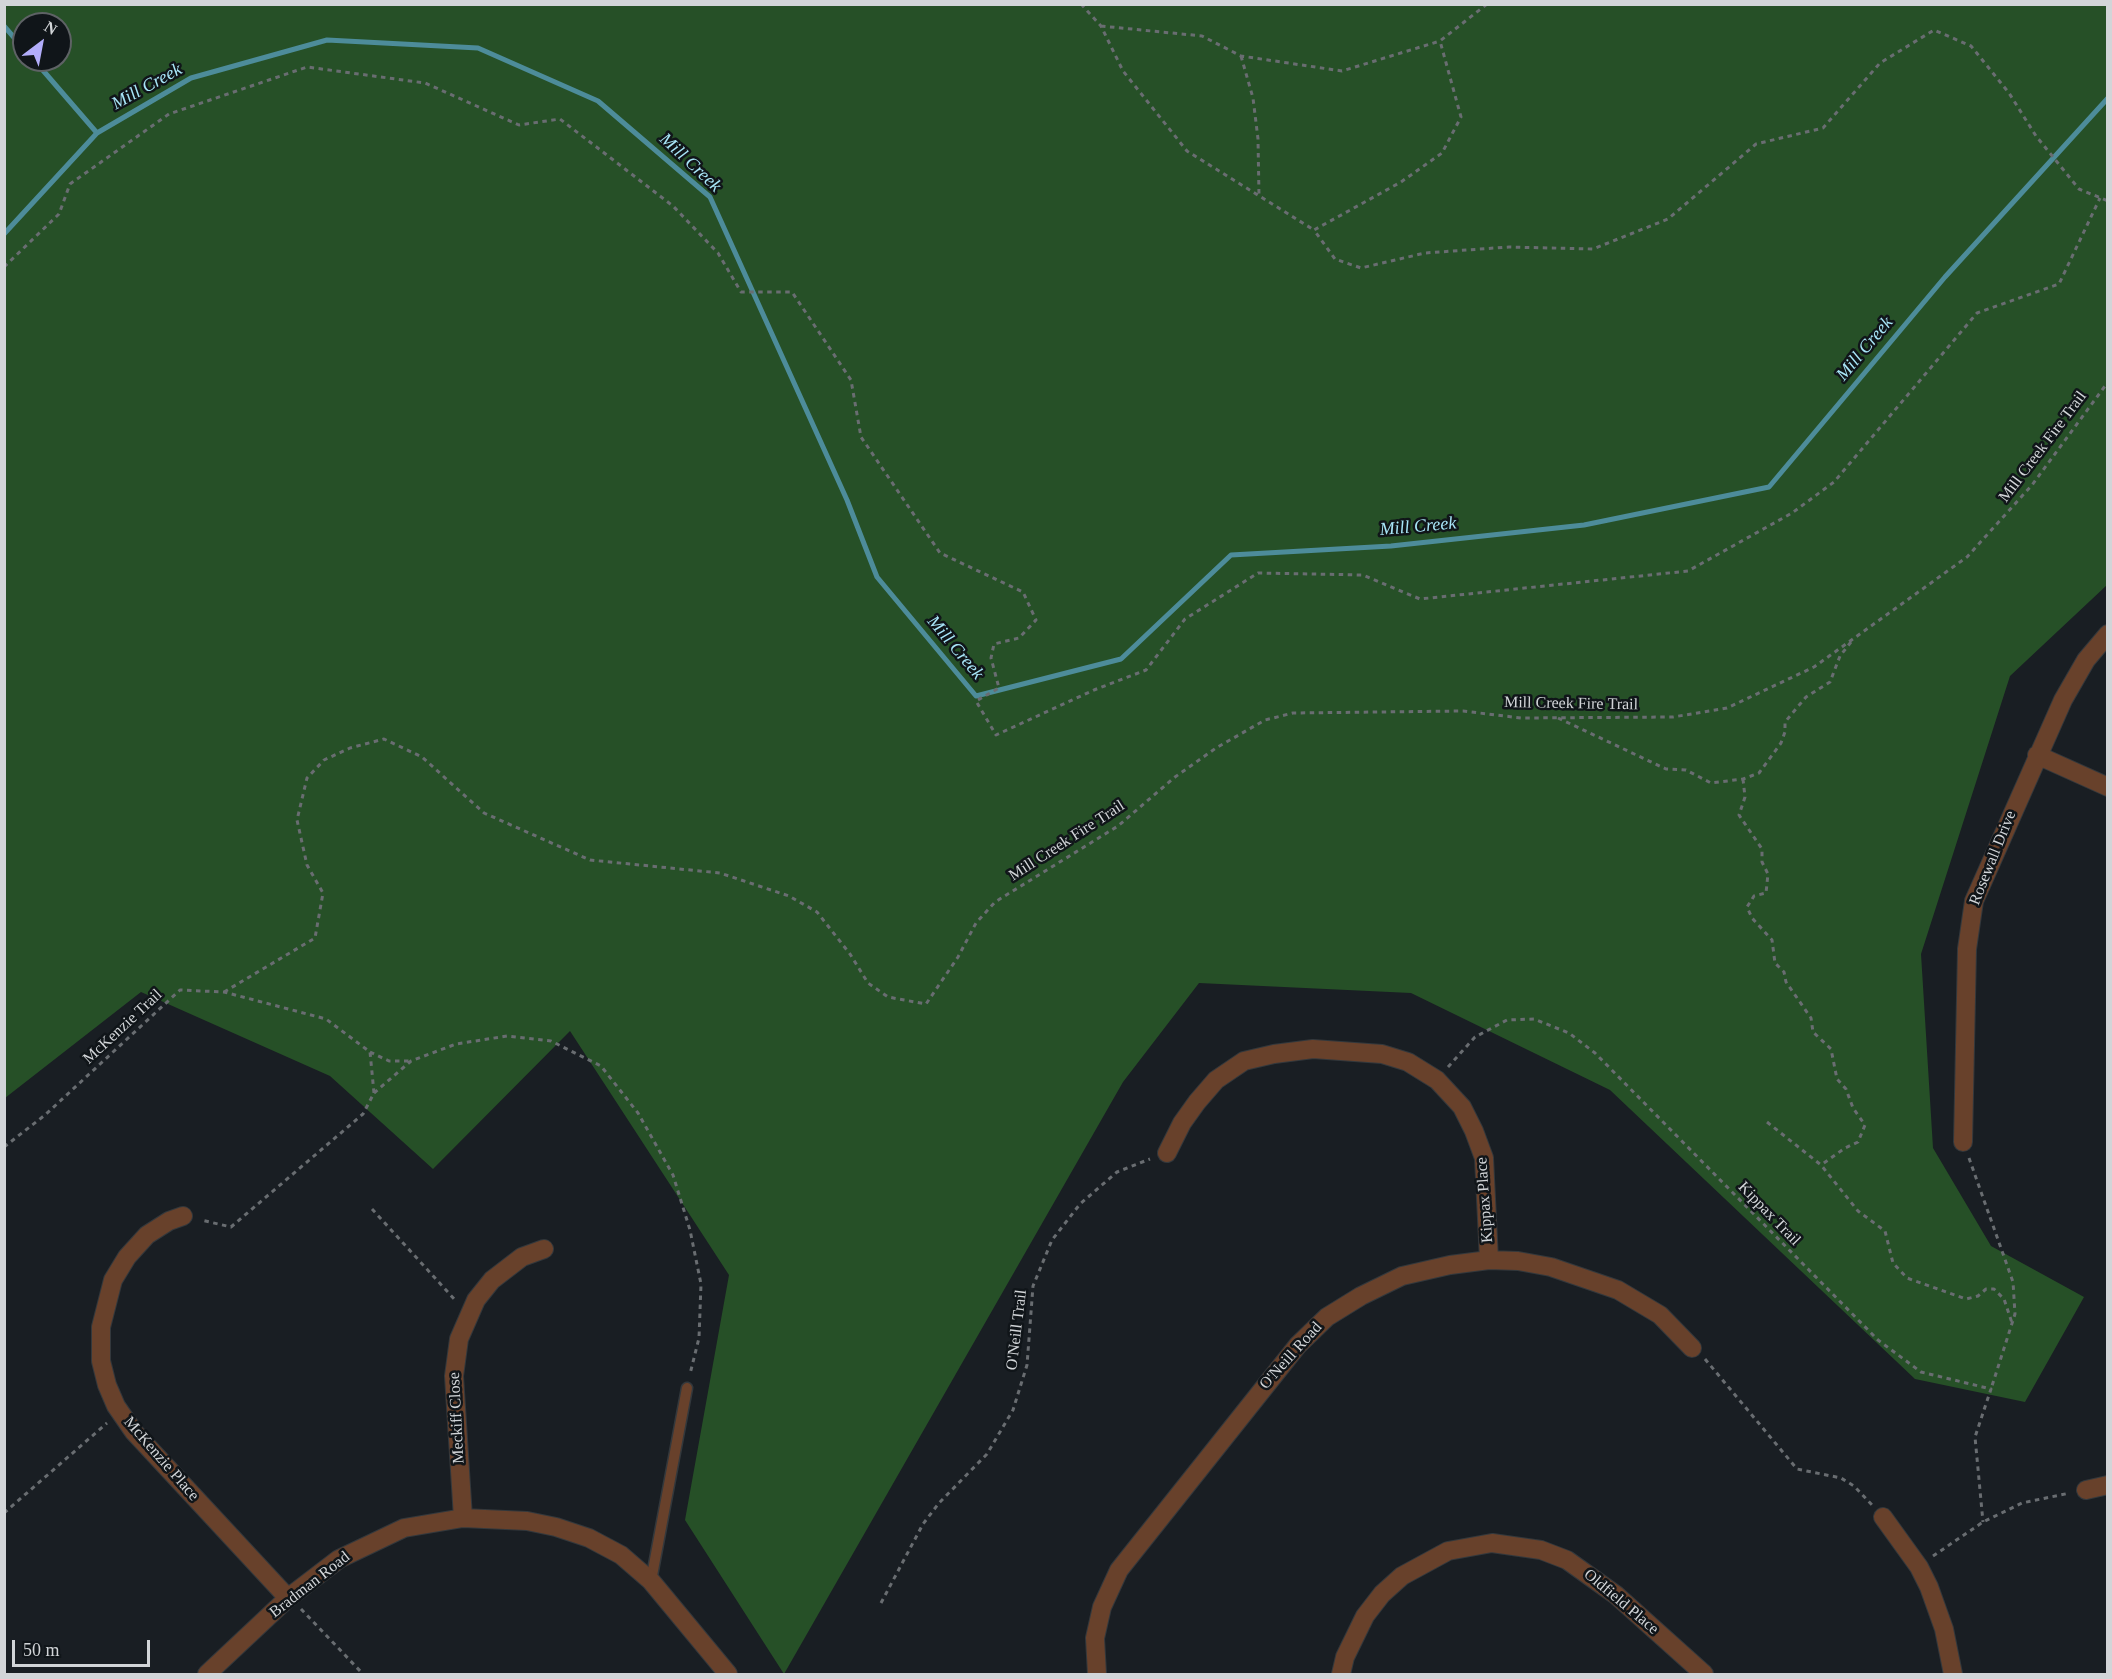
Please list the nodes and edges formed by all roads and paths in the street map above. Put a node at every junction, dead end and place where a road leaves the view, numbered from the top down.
1 (1081, 4) edge
2 (1487, 4) edge
3 (1101, 26) junction
4 (1440, 41) junction
5 (1241, 56) junction
6 (1259, 197) junction
7 (2100, 198) junction
8 (2108, 201) edge
9 (1314, 230) junction
10 (4, 267) edge
11 (2108, 381) edge
12 (2108, 634) edge
13 (1854, 639) junction
14 (1556, 718) junction
15 (2037, 756) junction
16 (1743, 779) junction
17 (2108, 787) edge
18 (224, 992) junction
19 (370, 1052) junction
20 (411, 1061) junction
21 (1437, 1080) junction
22 (374, 1093) junction
23 (1767, 1122) dead end
24 (1963, 1142) joint
25 (4, 1147) edge
26 (1167, 1153) joint
27 (1821, 1165) junction
28 (372, 1209) dead end
29 (183, 1216) joint
30 (544, 1249) dead end
31 (1489, 1260) junction
32 (468, 1314) junction
33 (2012, 1323) junction
34 (1692, 1348) joint
35 (687, 1388) joint
36 (1991, 1389) junction
37 (120, 1412) junction
38 (2108, 1485) edge
39 (2086, 1490) joint
40 (4, 1513) edge
41 (1882, 1517) joint
42 (463, 1518) junction
43 (1983, 1522) junction
44 (1919, 1567) junction
45 (651, 1581) junction
46 (288, 1598) junction
47 (881, 1603) dead end
48 (207, 1674) edge
49 (363, 1674) edge
50 (728, 1674) edge
51 (1097, 1674) edge
52 (1341, 1674) edge
53 (1704, 1674) edge
54 (1953, 1674) edge

1 - 3 path
2 - 4 path
3 - 5 path
3 - 6 path
4 - 5 path
4 - 9 path
5 - 6 path
6 - 9 path
7 - 8 path
7 - 9 path
7 - 10 path
11 - 13 path, Mill Creek Fire Trail
12 - 15 street, Rosewall Drive
13 - 14 path, Mill Creek Fire Trail
13 - 16 path
14 - 16 path
14 - 18 path, Mill Creek Fire Trail
15 - 17 street
15 - 24 street, Rosewall Drive
16 - 27 path
18 - 19 path, McKenzie Trail
18 - 25 path, McKenzie Trail
19 - 20 path, McKenzie Trail
19 - 22 path
20 - 22 path
20 - 35 path
21 - 26 street, Kippax Place
21 - 31 street, Kippax Place
21 - 36 path, Kippax Trail
22 - 29 path
23 - 27 path
24 - 33 path
26 - 47 path, O'Neill Trail
27 - 33 path
28 - 32 path
29 - 37 street, McKenzie Place
30 - 32 street, Meckiff Close
31 - 34 street, O'Neill Road
31 - 51 street, O'Neill Road
32 - 42 street, Meckiff Close
33 - 36 path
34 - 41 path
35 - 45 lane
36 - 43 path
37 - 40 path
37 - 46 street, McKenzie Place
38 - 39 street
39 - 43 path
41 - 44 street
42 - 45 street, Bradman Road
42 - 46 street, Bradman Road
43 - 44 path
44 - 54 street
45 - 50 street, Bradman Road
46 - 48 street, Bradman Road
46 - 49 path
52 - 53 street, Oldfield Place

